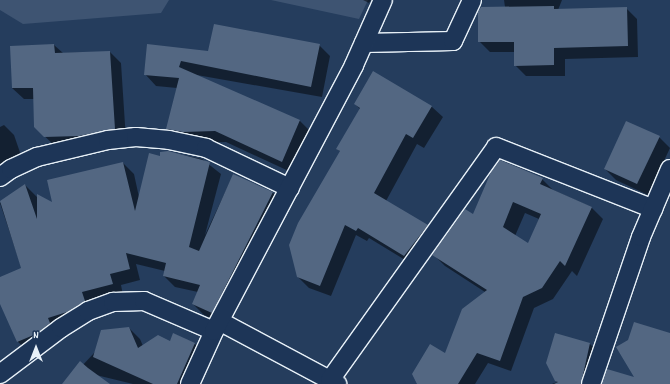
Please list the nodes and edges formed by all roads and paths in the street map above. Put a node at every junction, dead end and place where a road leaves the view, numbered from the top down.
1 (383, 0) edge
2 (472, 0) edge
3 (364, 43) junction
4 (670, 169) edge
5 (0, 177) edge
6 (290, 188) junction
7 (653, 209) junction
8 (217, 327) junction
9 (0, 374) edge
10 (333, 382) edge
11 (190, 384) edge
12 (591, 384) edge

1 - 3 street
2 - 3 street
3 - 6 street
4 - 7 street
5 - 6 street
6 - 8 street
7 - 10 street
7 - 12 street
8 - 9 street
8 - 10 street
8 - 11 street

